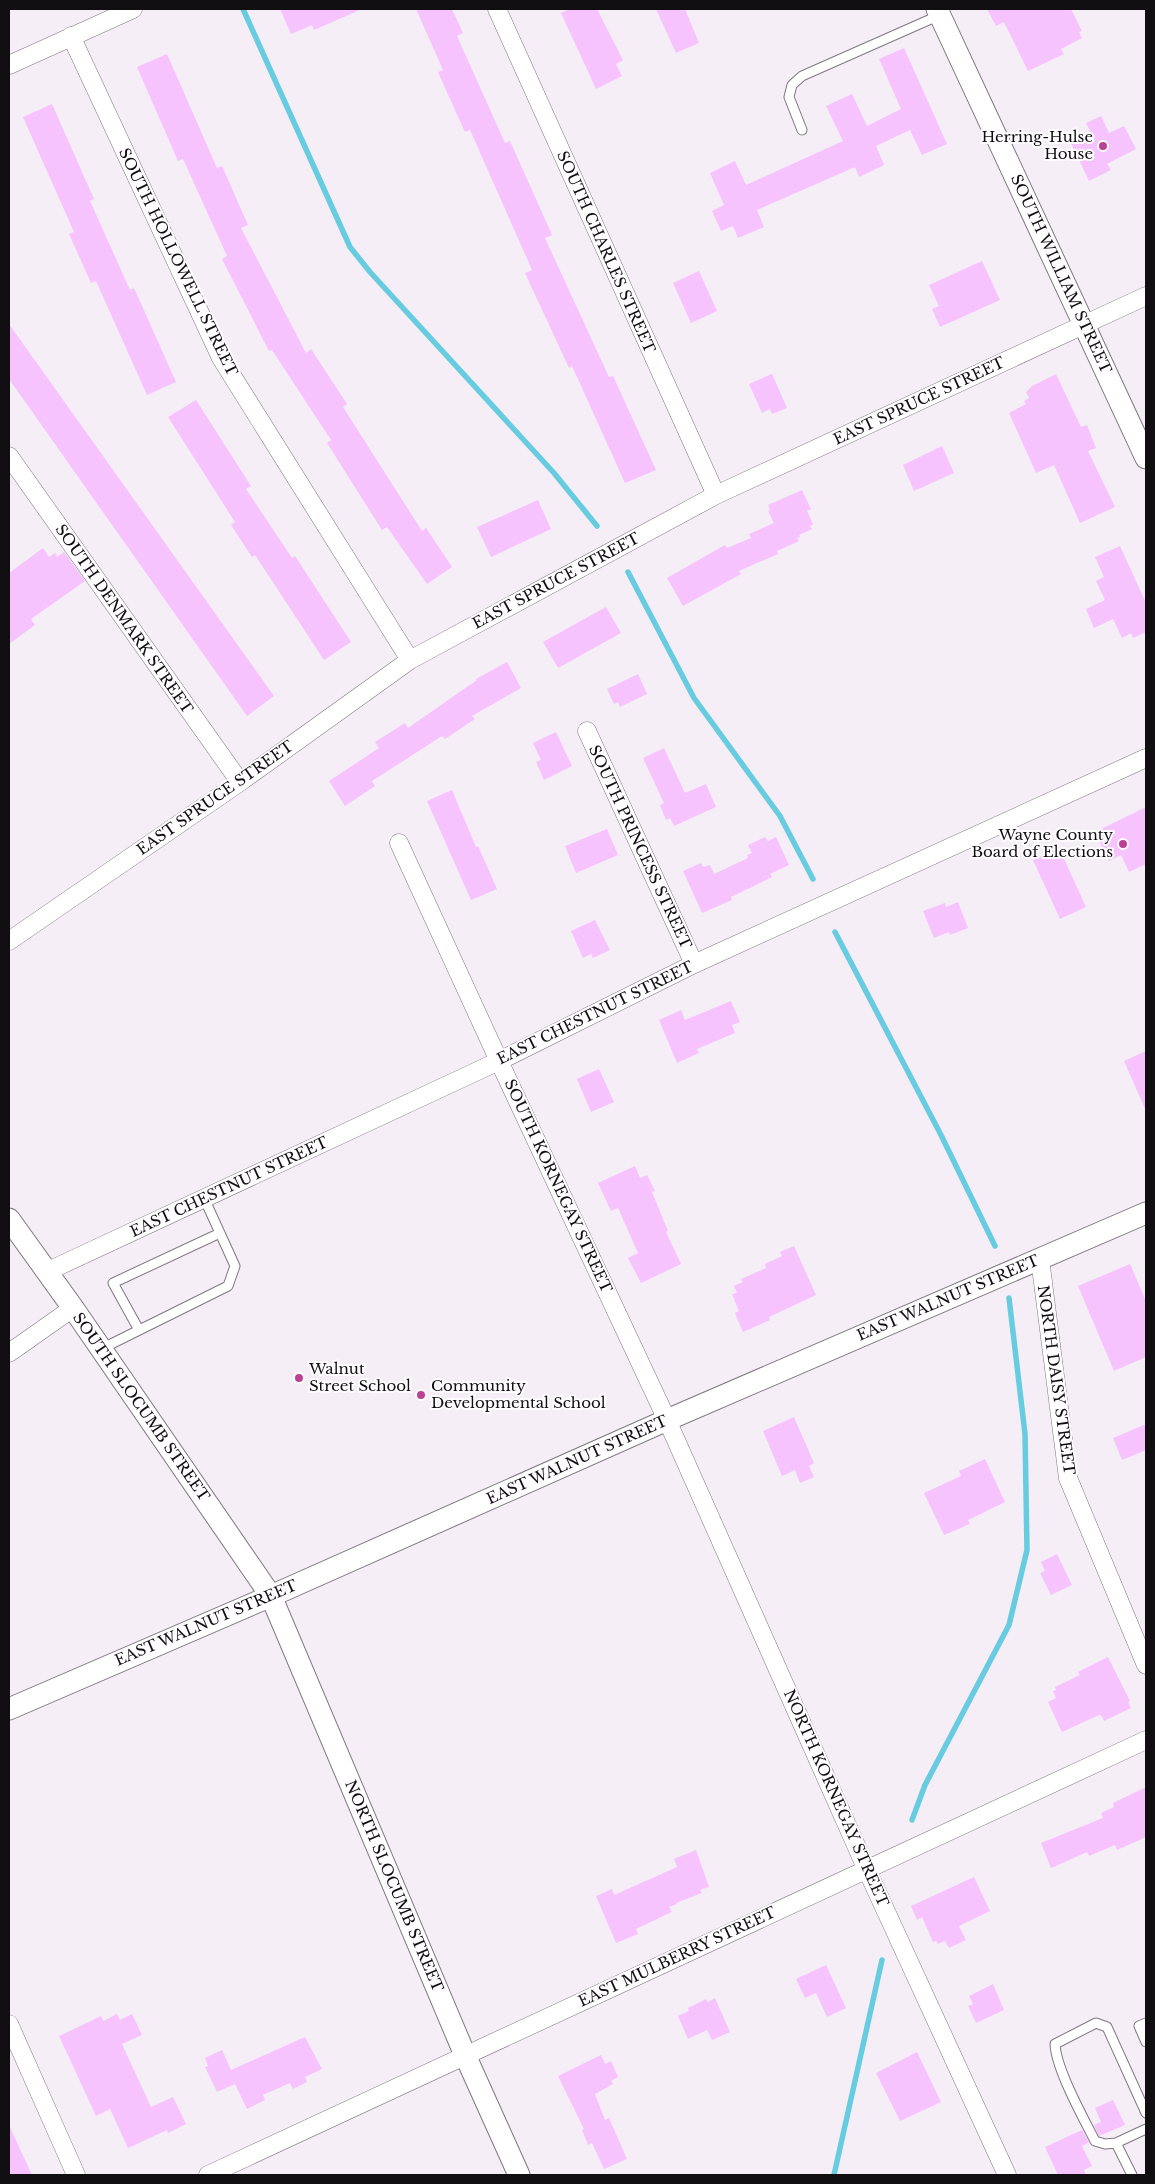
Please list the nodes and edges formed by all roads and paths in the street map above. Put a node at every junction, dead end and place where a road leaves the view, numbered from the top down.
1 (133, 9) edge
2 (497, 9) edge
3 (939, 12) edge
4 (71, 36) junction
5 (9, 65) edge
6 (802, 130) dead end
7 (1146, 296) edge
8 (1084, 325) junction
9 (9, 456) edge
10 (1146, 458) edge
11 (716, 495) junction
12 (410, 660) junction
13 (587, 730) dead end
14 (1146, 758) edge
15 (240, 782) junction
16 (399, 843) dead end
17 (9, 941) edge
18 (694, 964) junction
19 (499, 1061) junction
20 (204, 1198) junction
21 (1146, 1213) edge
22 (9, 1219) edge
23 (220, 1233) junction
24 (1040, 1259) junction
25 (46, 1272) junction
26 (73, 1308) junction
27 (139, 1330) junction
28 (101, 1349) junction
29 (9, 1353) edge
30 (668, 1420) junction
31 (271, 1596) junction
32 (1146, 1665) edge
33 (9, 1709) edge
34 (1146, 1740) edge
35 (868, 1870) junction
36 (1146, 2022) edge
37 (9, 2024) edge
38 (1146, 2042) edge
39 (465, 2054) junction
40 (1146, 2113) edge
41 (1146, 2129) edge
42 (1116, 2143) junction
43 (76, 2175) edge
44 (208, 2175) edge
45 (519, 2175) edge
46 (1007, 2175) edge
47 (1132, 2175) edge

1 - 4 street
2 - 11 street, SOUTH CHARLES STREET
3 - 6 lane
3 - 8 street, SOUTH WILLIAM STREET
4 - 5 street
4 - 12 street, SOUTH HOLLOWELL STREET
7 - 8 street, EAST SPRUCE STREET
8 - 10 street, SOUTH WILLIAM STREET
8 - 11 street, EAST SPRUCE STREET
9 - 15 street, SOUTH DENMARK STREET
11 - 12 street, EAST SPRUCE STREET
12 - 15 street, EAST SPRUCE STREET
13 - 18 street, SOUTH PRINCESS STREET
14 - 18 street, EAST CHESTNUT STREET
15 - 17 street, EAST SPRUCE STREET
16 - 19 street, SOUTH KORNEGAY STREET
18 - 19 street, EAST CHESTNUT STREET
19 - 20 street, EAST CHESTNUT STREET
19 - 30 street, SOUTH KORNEGAY STREET
20 - 23 lane
20 - 25 street, EAST CHESTNUT STREET
21 - 24 street, EAST WALNUT STREET
22 - 25 street, SOUTH SLOCUMB STREET
23 - 27 lane
23 - 27 lane
24 - 30 street, EAST WALNUT STREET
24 - 32 street, NORTH DAISY STREET
25 - 26 street, SOUTH SLOCUMB STREET
26 - 28 street, SOUTH SLOCUMB STREET
26 - 29 street
27 - 28 lane
28 - 31 street, SOUTH SLOCUMB STREET
30 - 31 street, EAST WALNUT STREET
30 - 35 street, NORTH KORNEGAY STREET
31 - 33 street, EAST WALNUT STREET
31 - 39 street, NORTH SLOCUMB STREET
34 - 35 street, EAST MULBERRY STREET
35 - 39 street, EAST MULBERRY STREET
35 - 46 street, NORTH KORNEGAY STREET
36 - 38 lane
37 - 43 street
39 - 44 street, EAST MULBERRY STREET
39 - 45 street, NORTH SLOCUMB STREET
40 - 42 lane
41 - 42 lane
42 - 47 lane

